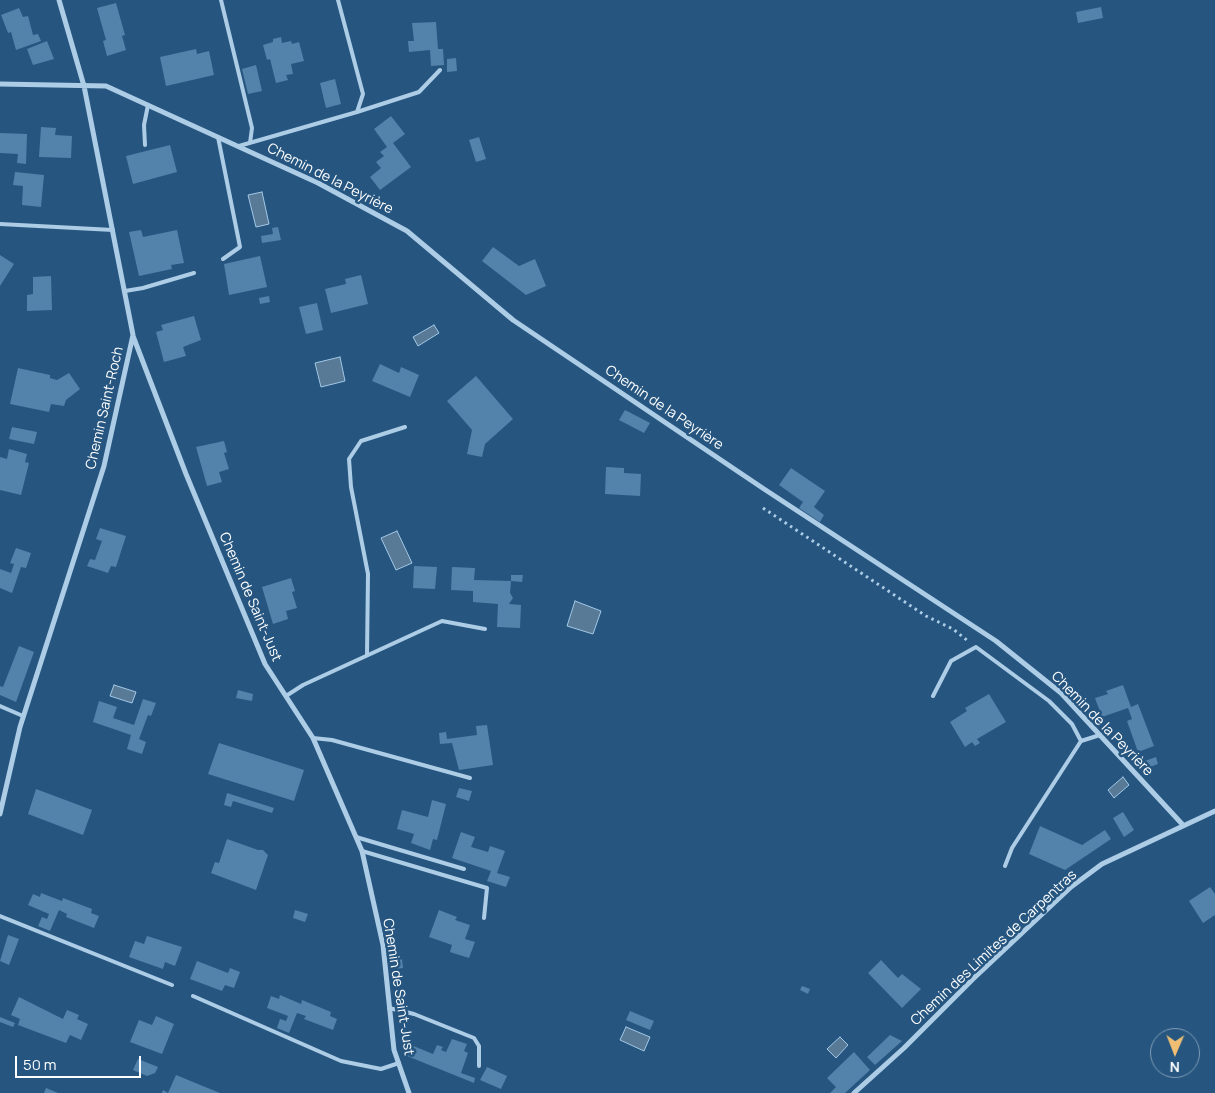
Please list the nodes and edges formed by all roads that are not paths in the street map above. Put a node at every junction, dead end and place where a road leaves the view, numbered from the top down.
1 (59, 0) edge
2 (220, 0) edge
3 (338, 0) edge
4 (440, 70) dead end
5 (0, 84) edge
6 (84, 86) junction
7 (148, 105) junction
8 (357, 112) junction
9 (218, 137) junction
10 (250, 143) junction
11 (146, 145) dead end
12 (239, 146) junction
13 (0, 224) edge
14 (113, 230) junction
15 (223, 259) dead end
16 (194, 273) dead end
17 (125, 291) junction
18 (132, 335) junction
19 (405, 427) dead end
20 (485, 629) dead end
21 (367, 655) junction
22 (286, 696) junction
23 (933, 696) dead end
24 (0, 706) edge
25 (23, 716) junction
26 (1100, 735) junction
27 (313, 738) junction
28 (1081, 741) junction
29 (470, 778) dead end
30 (1215, 811) edge
31 (0, 814) edge
32 (1183, 825) junction
33 (356, 837) junction
34 (362, 851) junction
35 (1005, 866) dead end
36 (464, 869) dead end
37 (0, 916) edge
38 (484, 918) dead end
39 (172, 985) dead end
40 (193, 996) dead end
41 (389, 1008) junction
42 (399, 1063) junction
43 (479, 1066) dead end
44 (409, 1093) edge
45 (854, 1093) edge

1 - 6 street, Chemin Saint-Roch
2 - 10 lane
3 - 8 lane
4 - 8 lane
5 - 6 street, Chemin de la Peyrière
6 - 7 street, Chemin de la Peyrière
6 - 14 street, Chemin Saint-Roch
7 - 9 street, Chemin de la Peyrière
7 - 11 lane
8 - 10 lane
9 - 12 street, Chemin de la Peyrière
9 - 15 lane
10 - 12 lane
12 - 26 street, Chemin de la Peyrière
13 - 14 lane
14 - 17 street, Chemin Saint-Roch
16 - 17 lane
17 - 18 street, Chemin Saint-Roch
18 - 22 street, Chemin de Saint-Just
18 - 25 street, Chemin Saint-Roch
19 - 21 lane
20 - 21 lane
21 - 22 lane
22 - 27 street, Chemin de Saint-Just
23 - 28 lane
24 - 25 lane
25 - 31 street, Chemin Saint-Roch
26 - 28 lane
26 - 32 street, Chemin de la Peyrière
27 - 29 lane
27 - 33 street, Chemin de Saint-Just
28 - 35 lane
30 - 32 street, Chemin des Limites de Carpentras
32 - 45 street, Chemin des Limites de Carpentras
33 - 34 street, Chemin de Saint-Just
33 - 36 lane
34 - 38 lane
34 - 41 street, Chemin de Saint-Just
37 - 39 lane
40 - 42 lane
41 - 42 street, Chemin de Saint-Just
41 - 43 lane
42 - 44 street, Chemin de Saint-Just

